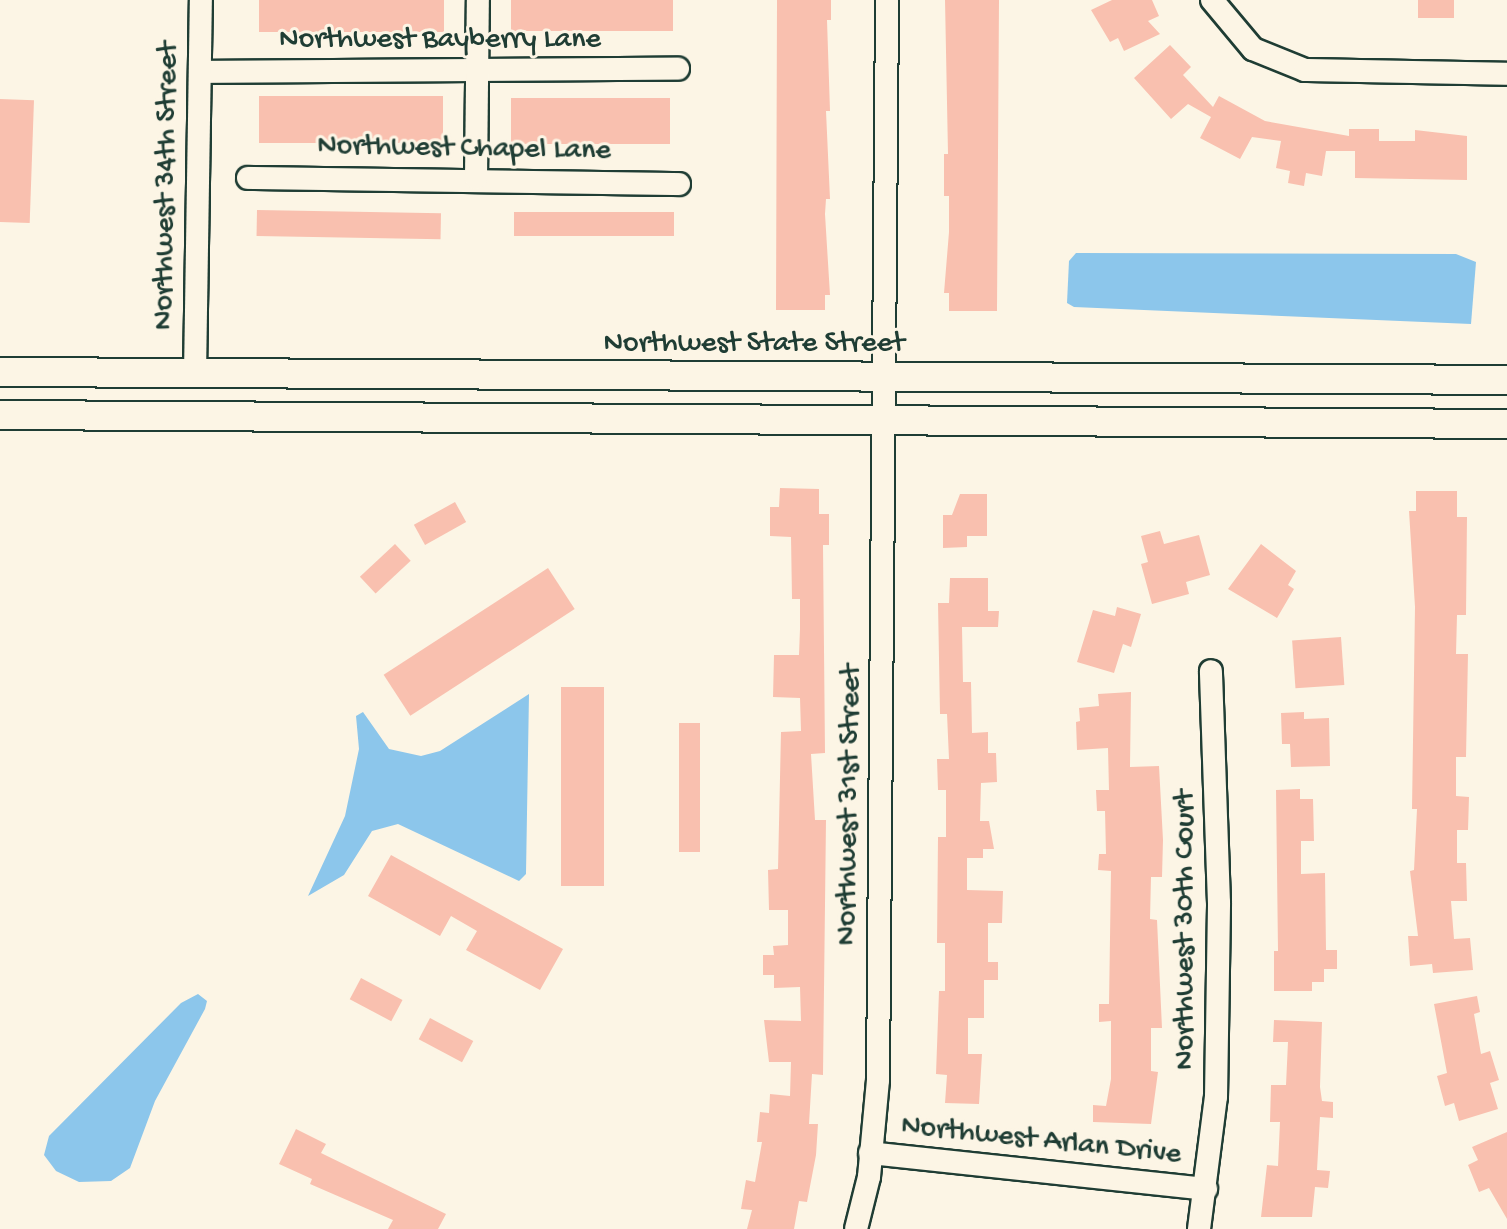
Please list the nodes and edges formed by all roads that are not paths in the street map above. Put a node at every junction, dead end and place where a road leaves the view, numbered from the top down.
1 (201, 0) edge
2 (478, 0) edge
3 (887, 0) edge
4 (1212, 0) edge
5 (678, 69) dead end
6 (476, 70) junction
7 (201, 72) junction
8 (1507, 74) edge
9 (248, 178) dead end
10 (476, 178) junction
11 (679, 184) dead end
12 (0, 372) edge
13 (195, 374) junction
14 (887, 380) junction
15 (1507, 380) edge
16 (0, 415) edge
17 (885, 420) junction
18 (1507, 424) edge
19 (1211, 671) dead end
20 (870, 1153) junction
21 (1206, 1189) junction
22 (856, 1229) edge
23 (1199, 1229) edge

1 - 7 street, Northwest 34th Street
2 - 6 street
3 - 14 street, Northwest 31st Street
4 - 8 street
5 - 6 street, Northwest Bayberry Lane
6 - 7 street, Northwest Bayberry Lane
6 - 10 street
7 - 13 street, Northwest 34th Street
9 - 10 street, Northwest Chapel Lane
10 - 11 street, Northwest Chapel Lane
12 - 13 main road, Northwest State Street
13 - 14 main road, Northwest State Street
14 - 15 main road, Northwest State Street
14 - 17 street, Northwest 31st Street
16 - 17 main road
17 - 18 main road
17 - 20 street, Northwest 31st Street
19 - 21 street, Northwest 30th Court
20 - 21 street, Northwest Arlan Drive
20 - 22 street, Northwest 31st Street
21 - 23 street, Northwest 30th Court

